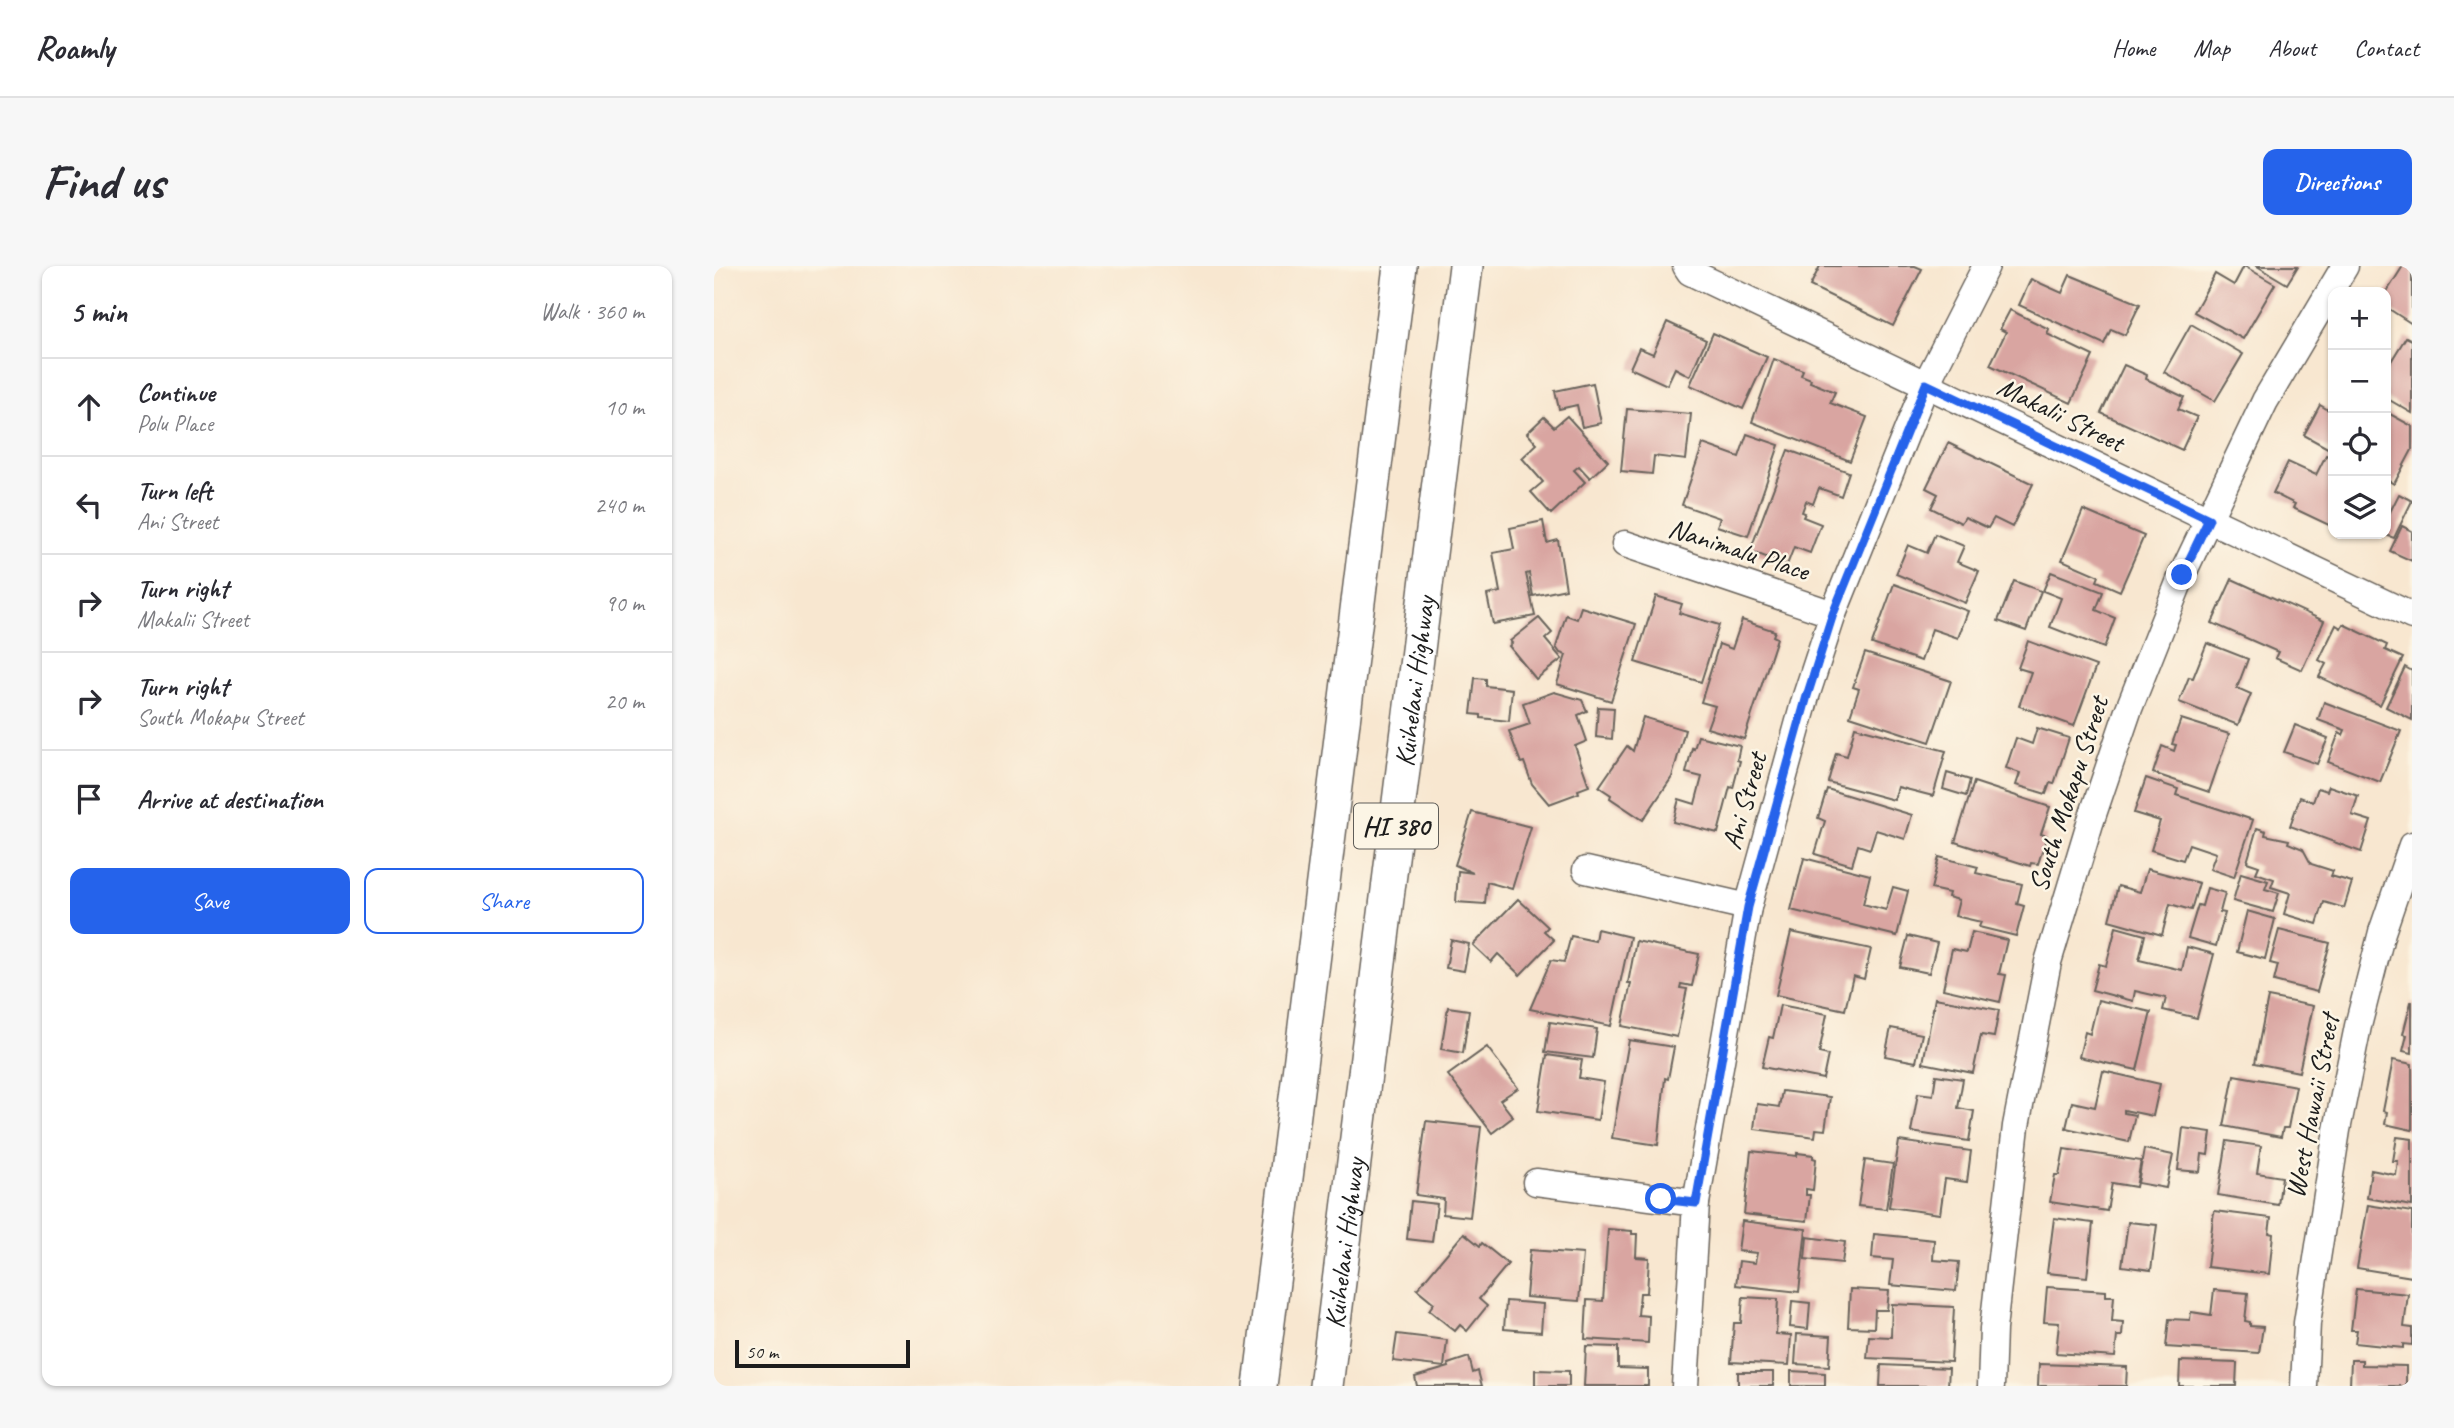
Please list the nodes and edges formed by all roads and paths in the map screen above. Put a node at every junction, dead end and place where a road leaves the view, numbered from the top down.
1 (1401, 266) edge
2 (1466, 266) edge
3 (1686, 266) edge
4 (1986, 266) edge
5 (2345, 266) edge
6 (1926, 384) junction
7 (2209, 519) junction
8 (1625, 544) dead end
9 (1833, 614) junction
10 (2412, 616) edge
11 (2412, 845) edge
12 (1586, 870) dead end
13 (1748, 907) junction
14 (1536, 1182) dead end
15 (1696, 1203) junction
16 (1260, 1386) edge
17 (1326, 1386) edge
18 (1685, 1386) edge
19 (1991, 1386) edge
20 (2304, 1386) edge

1 - 16 main road, HI 380
2 - 17 main road, Kuihelani Highway / HI 380
3 - 6 street, Makalii Street
4 - 6 street, Ani Street
5 - 7 street, South Mokapu Street
6 - 7 street, Makalii Street
6 - 9 street, Ani Street
7 - 10 street, Makalii Street
7 - 19 street, South Mokapu Street
8 - 9 street, Nanimalu Place
9 - 13 street, Ani Street
11 - 20 street, West Hawaii Street
12 - 13 street
13 - 15 street, Ani Street
14 - 15 street
15 - 18 street, Ani Street

